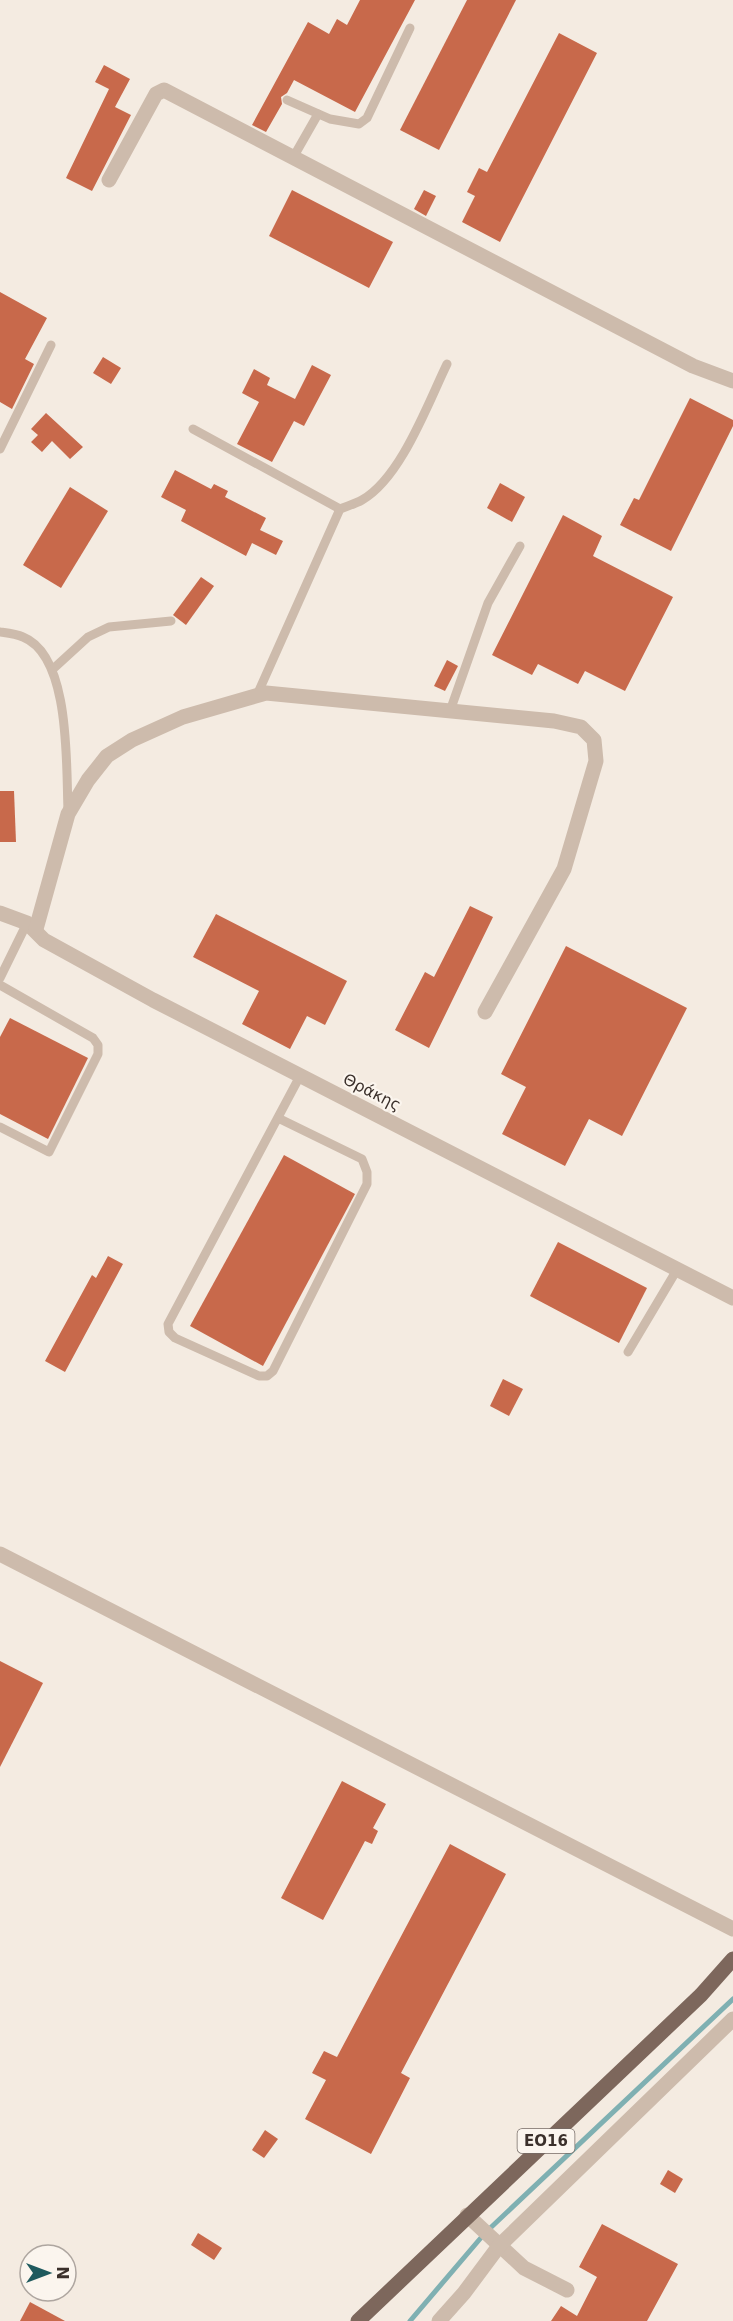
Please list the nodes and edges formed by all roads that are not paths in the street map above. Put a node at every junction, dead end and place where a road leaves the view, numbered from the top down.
1 (410, 28) dead end
2 (287, 100) dead end
3 (318, 114) junction
4 (294, 156) junction
5 (109, 180) dead end
6 (51, 345) dead end
7 (447, 364) dead end
8 (733, 381) edge
9 (193, 429) dead end
10 (0, 449) edge
11 (340, 509) junction
12 (520, 546) dead end
13 (171, 621) dead end
14 (0, 632) edge
15 (53, 669) junction
16 (257, 695) junction
17 (450, 711) junction
18 (68, 814) junction
19 (0, 913) edge
20 (32, 926) junction
21 (0, 978) edge
22 (0, 985) edge
23 (485, 1012) dead end
24 (300, 1076) junction
25 (278, 1118) junction
26 (0, 1127) edge
27 (678, 1269) junction
28 (733, 1298) edge
29 (628, 1352) dead end
30 (0, 1554) edge
31 (733, 1929) edge
32 (733, 1959) edge
33 (733, 2019) edge
34 (467, 2215) junction
35 (499, 2246) junction
36 (567, 2290) dead end
37 (358, 2321) edge
38 (439, 2321) edge

1 - 3 lane
2 - 3 lane
3 - 4 lane
4 - 5 street
4 - 8 street
6 - 10 lane
7 - 11 lane
9 - 11 lane
11 - 16 lane
12 - 17 lane
13 - 15 lane
14 - 15 lane
15 - 18 lane
16 - 17 street
16 - 18 street
17 - 23 street
18 - 20 street
19 - 20 street, Θράκης
20 - 21 lane
20 - 24 street, Θράκης
22 - 26 lane
24 - 25 lane
24 - 27 street, Θράκης
25 - 25 lane
27 - 28 street, Θράκης
27 - 29 lane
30 - 31 street
32 - 34 main road, ΕΟ16
33 - 35 street
34 - 35 street
34 - 37 main road, ΕΟ16
35 - 36 street
35 - 38 street

